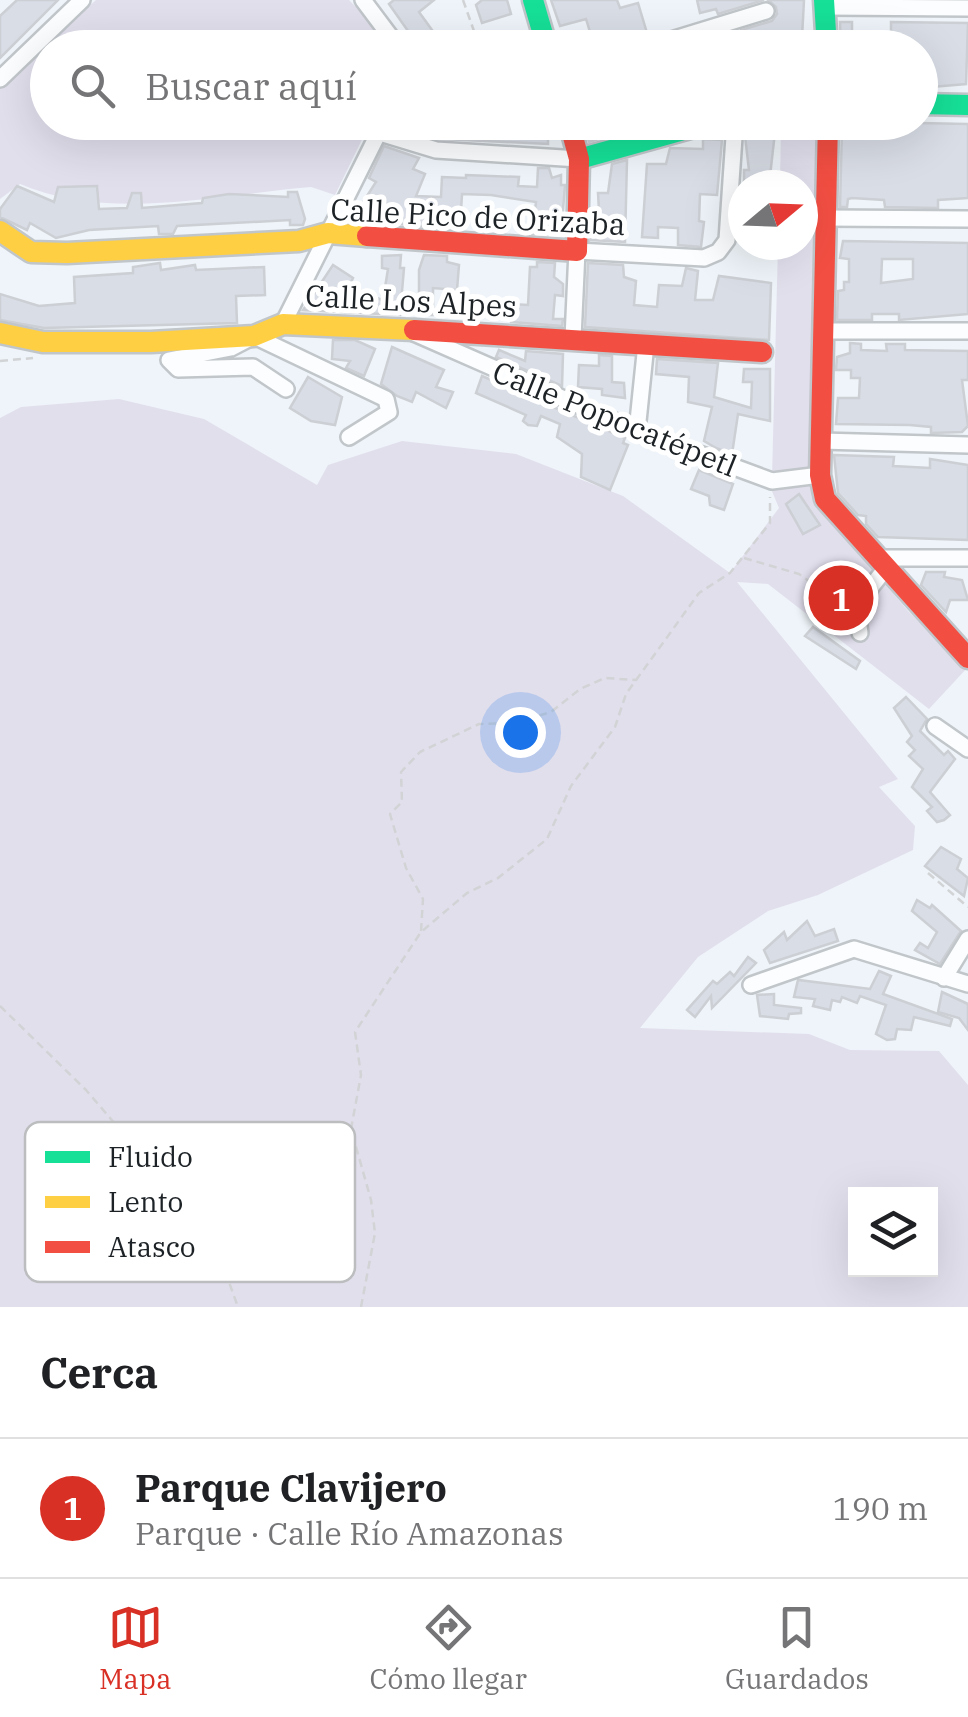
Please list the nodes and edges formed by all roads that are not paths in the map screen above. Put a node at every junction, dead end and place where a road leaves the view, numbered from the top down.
1 (82, 0) edge
2 (363, 0) edge
3 (533, 0) edge
4 (825, 4) edge
5 (968, 8) edge
6 (766, 12) dead end
7 (51, 30) edge
8 (386, 30) edge
9 (541, 30) edge
10 (706, 30) edge
11 (826, 30) edge
12 (30, 50) edge
13 (0, 79) edge
14 (938, 104) edge
15 (968, 105) edge
16 (376, 140) edge
17 (411, 140) edge
18 (574, 140) edge
19 (646, 140) edge
20 (734, 140) edge
21 (828, 140) edge
22 (579, 158) junction
23 (826, 218) junction
24 (968, 218) edge
25 (0, 232) edge
26 (328, 234) junction
27 (578, 251) junction
28 (283, 324) junction
29 (824, 331) junction
30 (968, 331) edge
31 (0, 333) edge
32 (414, 333) junction
33 (254, 336) junction
34 (574, 338) junction
35 (646, 344) junction
36 (762, 352) dead end
37 (286, 388) dead end
38 (637, 431) junction
39 (349, 437) dead end
40 (820, 441) junction
41 (968, 445) edge
42 (820, 475) junction
43 (968, 558) edge
44 (881, 563) junction
45 (860, 634) dead end
46 (968, 658) edge
47 (934, 726) dead end
48 (968, 749) edge
49 (968, 938) edge
50 (944, 978) junction
51 (968, 984) edge
52 (751, 986) dead end

1 - 7 street
2 - 8 street
3 - 9 street
4 - 5 street
4 - 11 street
6 - 10 street
12 - 13 street
14 - 15 street
16 - 26 street
17 - 22 street
18 - 22 street
19 - 22 street
20 - 27 street, Calle Pico de Orizaba
21 - 23 street
22 - 27 street
23 - 24 street
23 - 29 street
25 - 26 street, Calle Pico de Orizaba
26 - 27 street, Calle Pico de Orizaba
26 - 28 street
27 - 34 street
28 - 32 street, Calle Los Alpes
28 - 33 street, Calle Los Alpes
29 - 30 street
29 - 40 street
31 - 33 street, Calle Los Alpes
32 - 34 street, Calle Los Alpes
32 - 38 street, Calle Popocatépetl
33 - 37 street
33 - 39 street
34 - 35 street, Calle Los Alpes
35 - 36 street, Calle Los Alpes
35 - 38 street
38 - 42 street, Calle Popocatépetl
40 - 41 street
40 - 42 street
42 - 44 street
43 - 44 street
44 - 45 street
44 - 46 street
47 - 48 street
49 - 50 street
50 - 51 street
50 - 52 street

